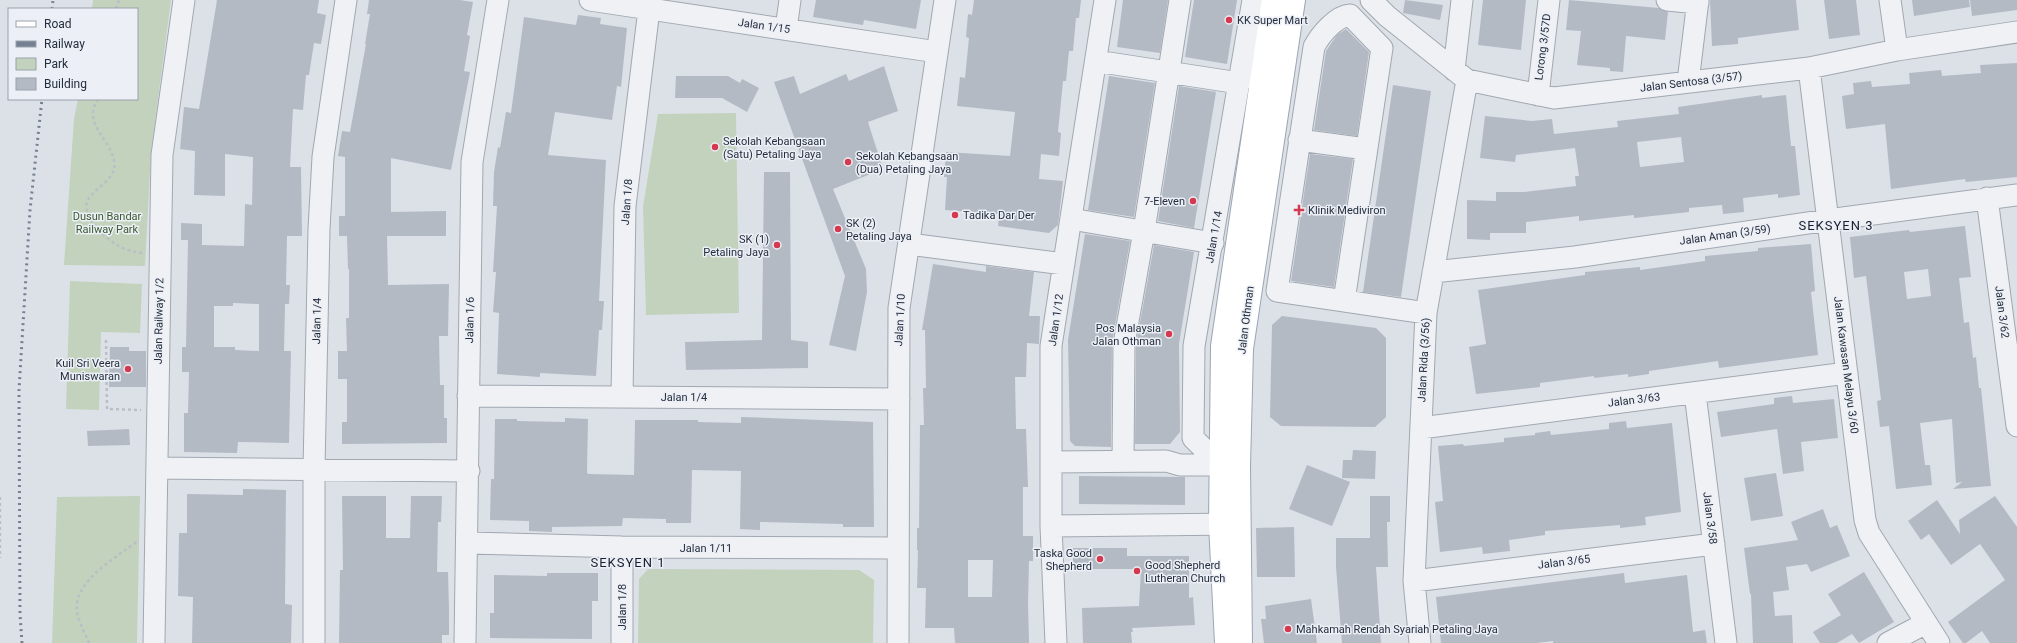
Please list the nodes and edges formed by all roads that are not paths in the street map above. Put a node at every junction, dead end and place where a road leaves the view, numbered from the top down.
1 (184, 0) edge
2 (346, 0) edge
3 (498, 0) edge
4 (590, 0) edge
5 (790, 0) edge
6 (945, 0) edge
7 (1105, 0) edge
8 (1180, 0) edge
9 (1253, 0) edge
10 (1273, 0) edge
11 (1294, 0) edge
12 (1371, 0) edge
13 (1462, 0) edge
14 (1549, 0) edge
15 (1667, 0) edge
16 (1890, 0) edge
17 (1698, 2) edge
18 (649, 9) junction
19 (786, 29) junction
20 (2017, 32) edge
21 (1897, 50) junction
22 (937, 52) junction
23 (1263, 60) junction
24 (1096, 61) junction
25 (1809, 68) junction
26 (1168, 72) junction
27 (1283, 74) junction
28 (1460, 75) junction
29 (1309, 78) junction
30 (1688, 82) junction
31 (1239, 83) junction
32 (1538, 95) junction
33 (1299, 140) junction
34 (1366, 149) junction
35 (2017, 195) edge
36 (1987, 198) junction
37 (1071, 220) junction
38 (1828, 220) junction
39 (1144, 232) junction
40 (1213, 243) junction
41 (909, 244) junction
42 (1256, 251) junction
43 (1282, 255) junction
44 (1064, 264) junction
45 (1433, 272) junction
46 (1344, 301) junction
47 (1426, 313) junction
48 (2012, 352) edge
49 (1847, 373) junction
50 (1694, 392) junction
51 (468, 396) junction
52 (622, 397) junction
53 (899, 399) junction
54 (2017, 426) edge
55 (1421, 428) junction
56 (1123, 461) junction
57 (1051, 462) junction
58 (1220, 465) junction
59 (157, 468) junction
60 (314, 469) junction
61 (469, 471) junction
62 (1229, 524) junction
63 (1051, 526) junction
64 (467, 543) junction
65 (1714, 544) junction
66 (622, 547) junction
67 (898, 548) junction
68 (1414, 581) junction
69 (1926, 623) junction
70 (154, 643) edge
71 (314, 643) edge
72 (465, 643) edge
73 (622, 643) edge
74 (898, 643) edge
75 (1056, 643) edge
76 (1226, 643) edge
77 (1241, 643) edge
78 (1420, 643) edge
79 (1726, 643) edge
80 (1888, 643) edge
81 (1939, 643) edge

1 - 59 street, Jalan Railway 1/2
2 - 60 street, Jalan 1/4
3 - 51 street, Jalan 1/6
4 - 18 street, Jalan 1/15
5 - 19 street
6 - 22 street, Jalan 1/10
7 - 24 street, Jalan 1/12
8 - 26 street
9 - 31 street, Jalan 1/14
10 - 23 main road, Jalan Othman
11 - 27 main road, Jalan Othman
12 - 28 street, Jalan Sentosa (3/57)
13 - 28 street, Jalan Rida (3/56)
14 - 32 street, Lorong 3/57D
15 - 17 street
16 - 21 street
17 - 30 street
18 - 19 street, Jalan 1/15
18 - 52 street, Jalan 1/8
19 - 22 street, Jalan 1/15
20 - 21 street, Jalan Sentosa (3/57)
21 - 25 street, Jalan Sentosa (3/57)
22 - 41 street, Jalan 1/10
23 - 31 street
23 - 58 main road, Jalan Othman
24 - 26 street
24 - 37 street, Jalan 1/12
25 - 30 street, Jalan Sentosa (3/57)
25 - 38 street, Jalan Kawasan Melayu 3/60
26 - 31 street
26 - 39 street
27 - 29 street
27 - 42 main road, Jalan Othman
28 - 32 street, Jalan Sentosa (3/57)
28 - 45 street, Jalan Rida (3/56)
29 - 33 street
29 - 34 street
30 - 32 street, Jalan Sentosa (3/57)
31 - 40 street, Jalan 1/14
33 - 34 street
33 - 43 street
34 - 46 street
35 - 36 street, Jalan Aman (3/59)
36 - 38 street, Jalan Aman (3/59)
36 - 48 street, Jalan 3/62
37 - 39 street
37 - 44 street, Jalan 1/12
38 - 45 street, Jalan Aman (3/59)
38 - 49 street, Jalan Kawasan Melayu 3/60
39 - 40 street
39 - 56 street
40 - 58 street, Jalan 1/14
41 - 44 street
41 - 53 street, Jalan 1/10
42 - 43 street
42 - 62 main road, Jalan Othman
43 - 46 street
44 - 57 street, Jalan 1/12
45 - 47 street, Jalan Rida (3/56)
46 - 47 street
47 - 55 street, Jalan Rida (3/56)
48 - 54 street, Jalan 3/62
49 - 50 street, Jalan 3/63
49 - 69 street, Jalan Kawasan Melayu 3/60
50 - 55 street, Jalan 3/63
50 - 65 street, Jalan 3/58
51 - 52 street, Jalan 1/4
51 - 61 street, Jalan 1/6
52 - 53 street, Jalan 1/4
53 - 67 street, Jalan 1/10
55 - 68 street, Jalan Rida (3/56)
56 - 57 street
56 - 58 street
57 - 63 street, Jalan 1/12
58 - 62 main road, Jalan Othman
59 - 60 street
59 - 70 street, Jalan Railway 1/2
60 - 61 street
60 - 71 street, Jalan 1/4
61 - 64 street, Jalan 1/6
62 - 63 street
62 - 76 main road, Jalan Othman
62 - 77 main road, Jalan Othman
63 - 75 street, Jalan 1/12
64 - 66 street, Jalan 1/11
64 - 72 street, Jalan 1/6
65 - 68 street, Jalan 3/65
65 - 79 street, Jalan 3/58
66 - 67 street, Jalan 1/11
66 - 73 street, Jalan 1/8
67 - 74 street, Jalan 1/10
68 - 78 street, Jalan Rida (3/56)
69 - 80 street
69 - 81 street, Jalan Kawasan Melayu 3/60

